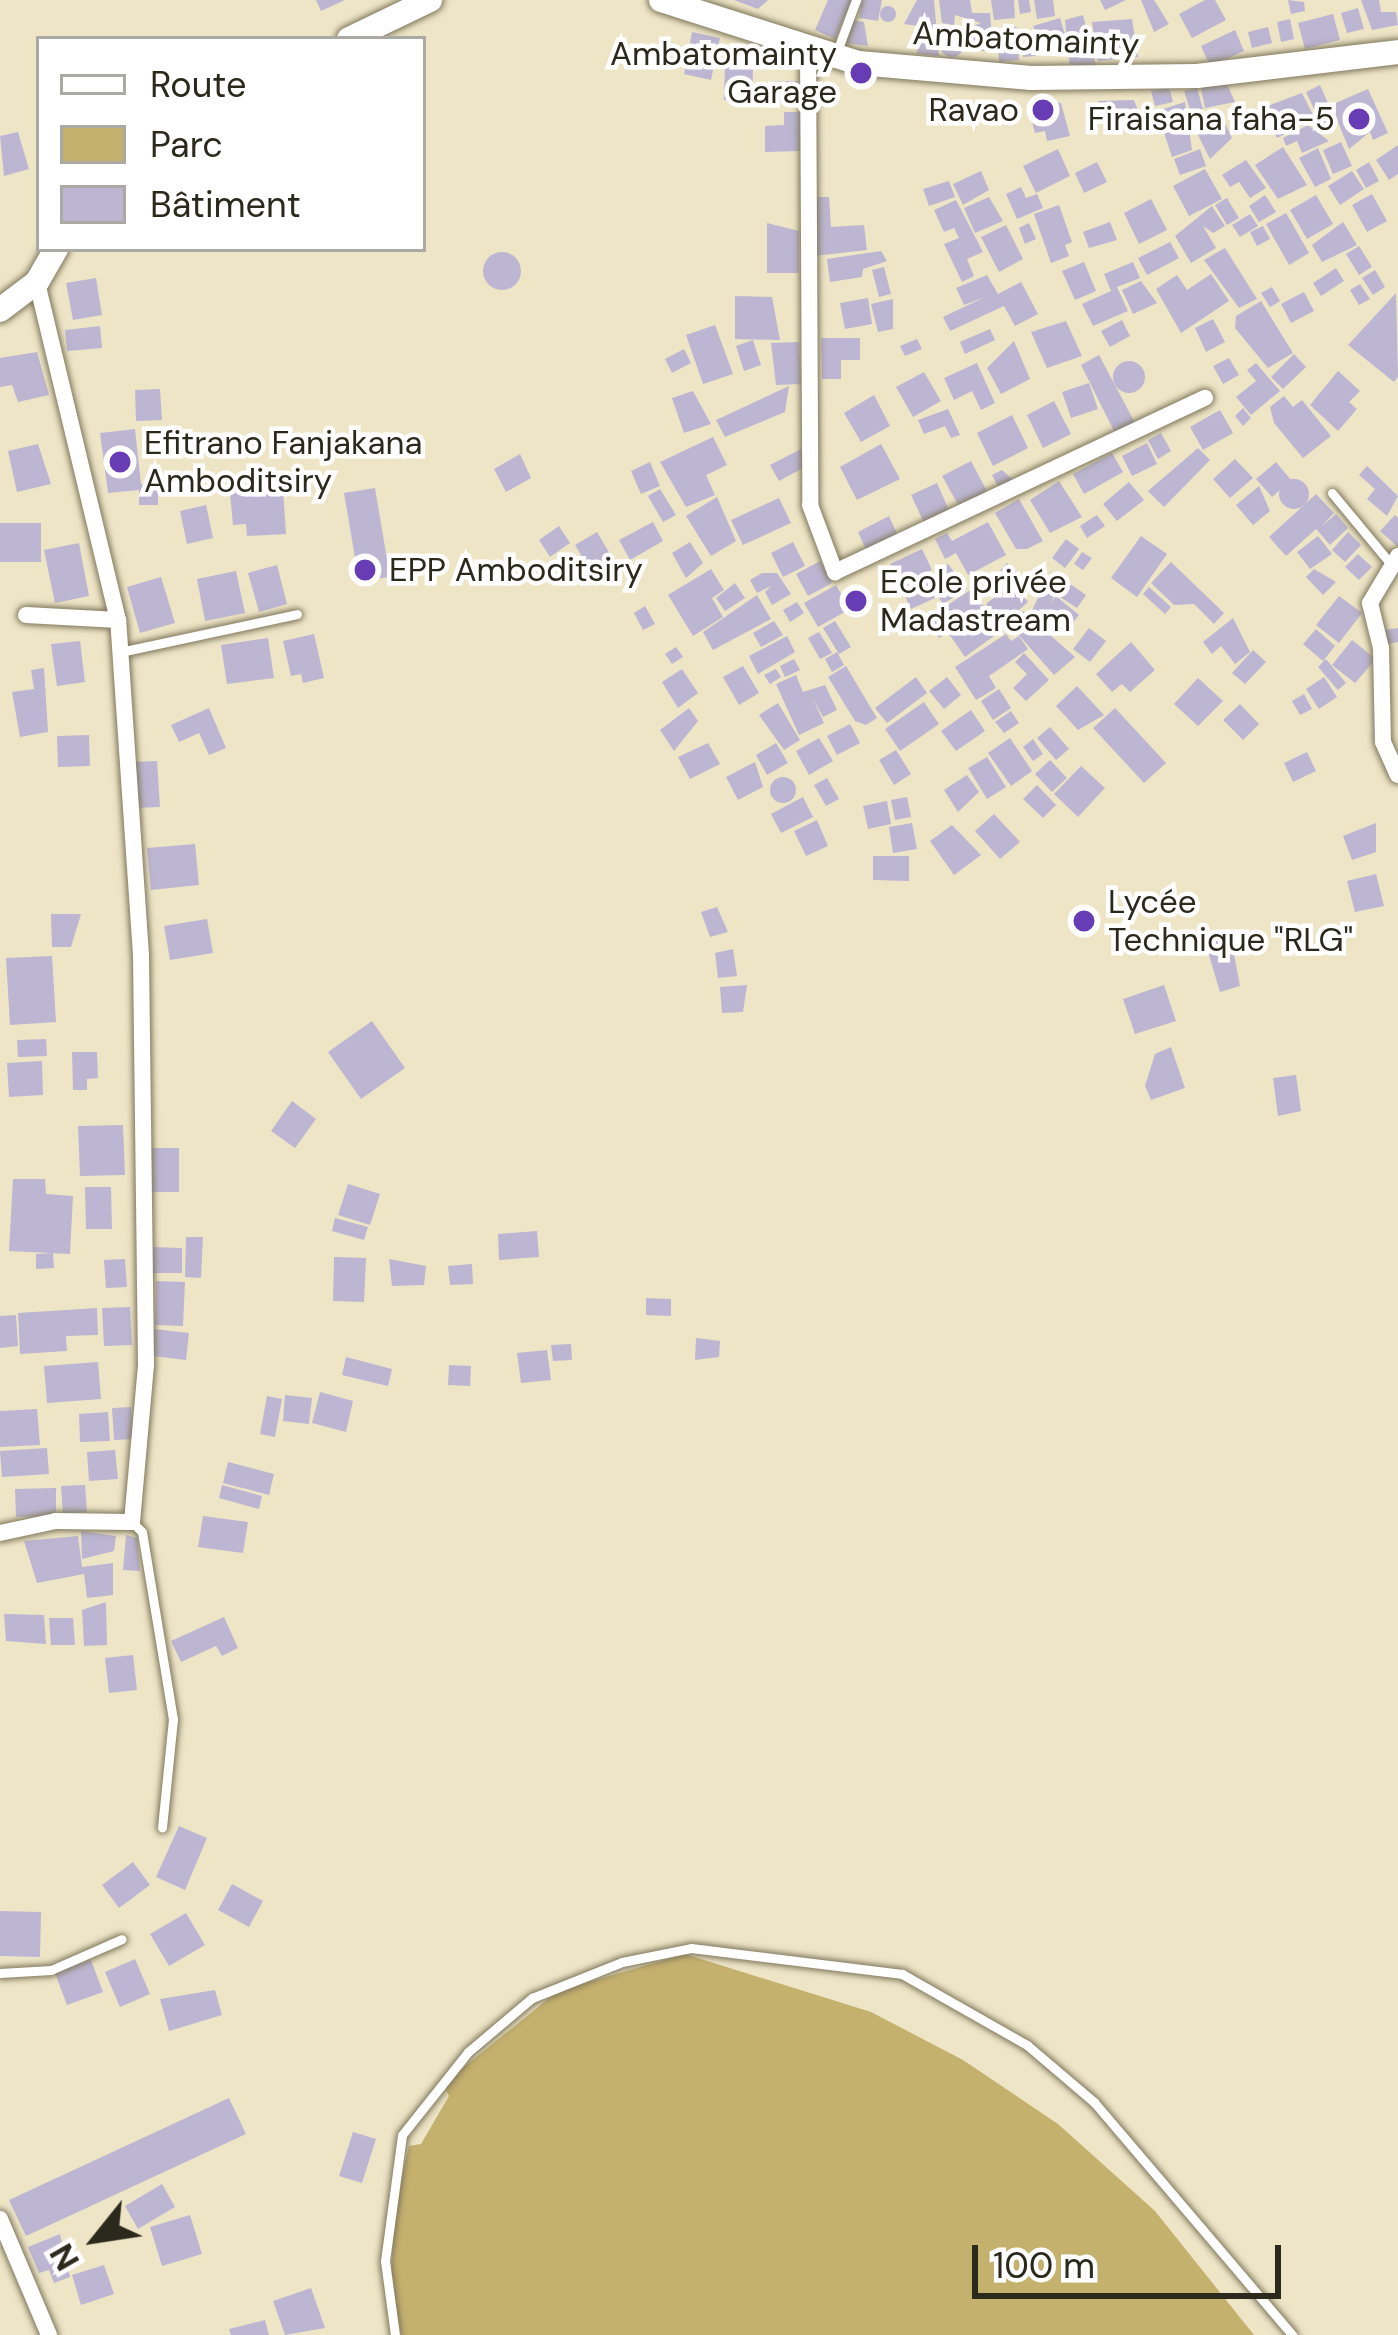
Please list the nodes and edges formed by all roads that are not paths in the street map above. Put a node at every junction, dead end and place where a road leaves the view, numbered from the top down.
1 (430, 0) edge
2 (661, 0) edge
3 (856, 0) edge
4 (355, 36) edge
5 (808, 48) junction
6 (1398, 52) edge
7 (836, 54) junction
8 (54, 252) edge
9 (37, 283) junction
10 (0, 310) edge
11 (1205, 398) dead end
12 (1333, 494) dead end
13 (1394, 560) edge
14 (297, 614) dead end
15 (26, 615) dead end
16 (118, 620) junction
17 (120, 652) junction
18 (1398, 776) edge
19 (132, 1522) junction
20 (0, 1534) edge
21 (162, 1827) dead end
22 (122, 1939) dead end
23 (0, 1973) edge
24 (0, 2219) edge
25 (50, 2335) edge
26 (395, 2335) edge
27 (1292, 2335) edge

1 - 4 main road
2 - 5 main road, Ambatomainty
3 - 7 lane
5 - 7 main road, Ambatomainty
5 - 11 street
6 - 7 main road, Ambatomainty
8 - 9 main road
9 - 10 main road
9 - 16 street
12 - 13 lane
13 - 18 street
14 - 17 lane
15 - 16 street
16 - 17 street
17 - 19 street
19 - 20 street
19 - 21 lane
22 - 23 lane
24 - 25 street
26 - 27 lane

